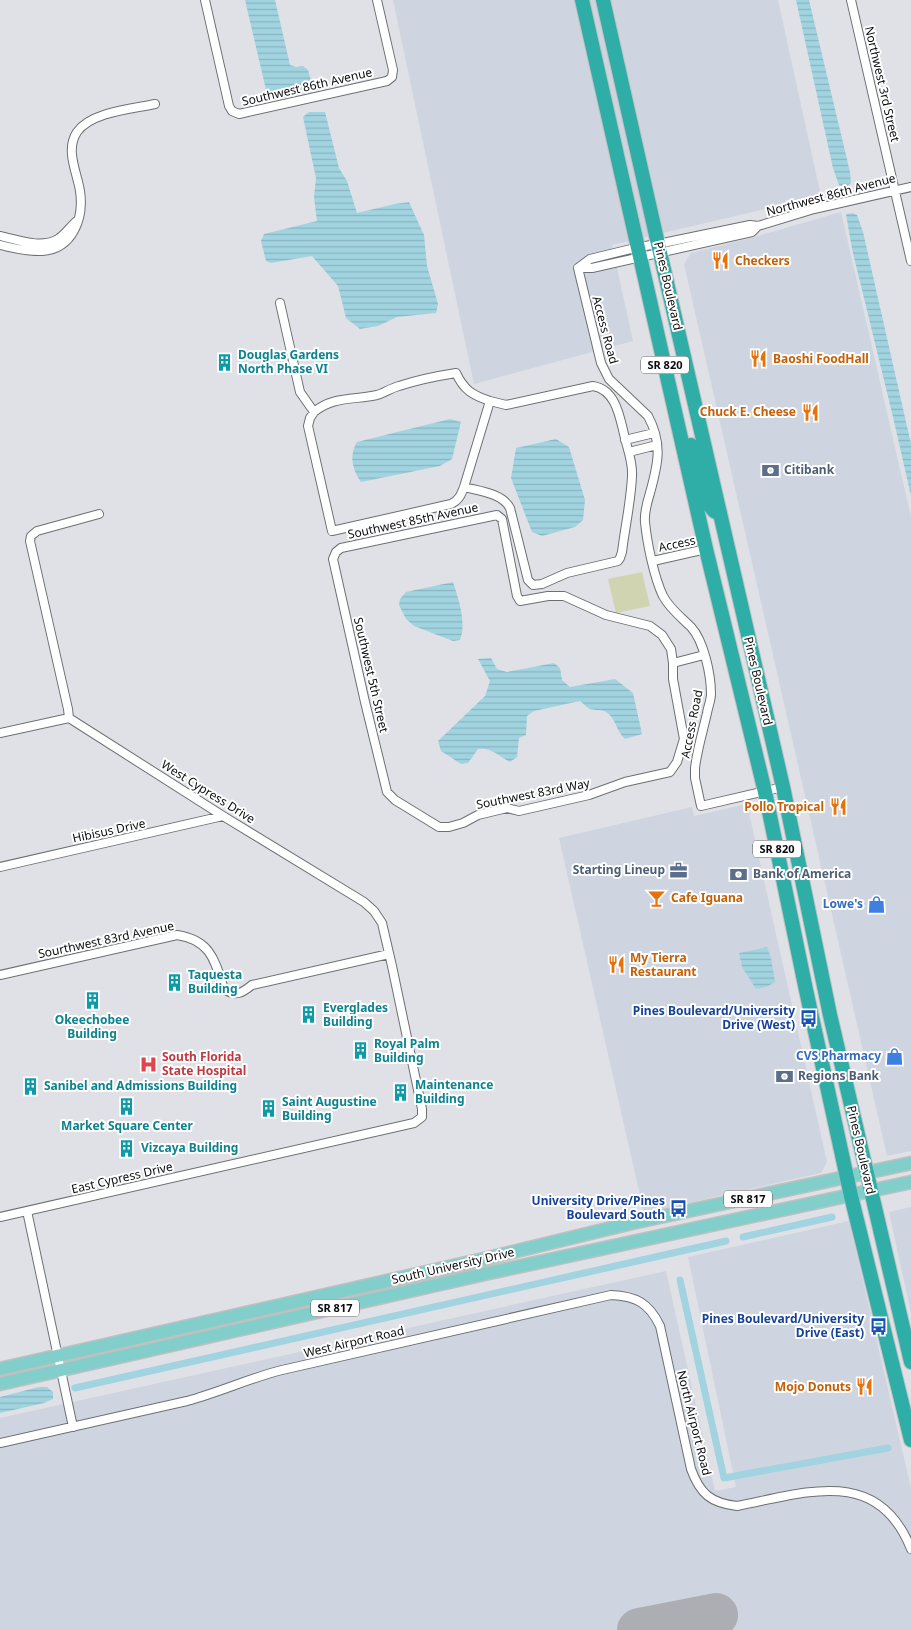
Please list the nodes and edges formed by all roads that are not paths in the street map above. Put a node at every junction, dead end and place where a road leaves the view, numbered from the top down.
1 (205, 0) edge
2 (376, 0) edge
3 (583, 0) edge
4 (603, 0) edge
5 (851, 0) edge
6 (613, 44) junction
7 (155, 104) dead end
8 (911, 186) edge
9 (895, 190) junction
10 (0, 236) edge
11 (59, 242) junction
12 (0, 245) edge
13 (659, 248) junction
14 (640, 252) junction
15 (911, 261) edge
16 (578, 268) joint
17 (280, 303) dead end
18 (490, 401) junction
19 (314, 412) junction
20 (676, 413) junction
21 (654, 433) junction
22 (625, 440) junction
23 (657, 445) junction
24 (629, 452) junction
25 (464, 486) junction
26 (100, 514) dead end
27 (720, 514) junction
28 (706, 549) junction
29 (336, 552) joint
30 (652, 561) junction
31 (751, 650) junction
32 (704, 655) junction
33 (673, 663) junction
34 (69, 718) junction
35 (0, 732) edge
36 (783, 787) junction
37 (765, 792) junction
38 (394, 800) joint
39 (223, 816) junction
40 (0, 867) edge
41 (789, 908) junction
42 (389, 954) junction
43 (0, 975) edge
44 (823, 982) junction
45 (806, 990) junction
46 (830, 1015) junction
47 (422, 1116) joint
48 (911, 1164) edge
49 (866, 1174) junction
50 (848, 1178) junction
51 (911, 1182) edge
52 (871, 1192) junction
53 (852, 1196) junction
54 (27, 1211) junction
55 (0, 1217) edge
56 (643, 1303) joint
57 (58, 1356) junction
58 (911, 1362) edge
59 (0, 1369) edge
60 (62, 1370) junction
61 (0, 1384) edge
62 (908, 1399) edge
63 (73, 1427) junction
64 (911, 1440) edge
65 (0, 1443) edge
66 (911, 1549) edge

1 - 2 street, Southwest 86th Avenue
3 - 6 highway
3 - 14 highway, Pines Boulevard / SR 820
4 - 6 highway, Pines Boulevard / SR 820
5 - 9 street, Northwest 3rd Street
6 - 13 highway, Pines Boulevard / SR 820
7 - 11 street
8 - 9 street, Northwest 86th Avenue
9 - 13 street, Northwest 86th Avenue
9 - 15 street, Northwest 3rd Street
10 - 11 street
11 - 12 street
13 - 14 street, Northwest 86th Avenue
13 - 27 highway, Pines Boulevard / SR 820
14 - 16 street, Pines Boulevard
14 - 20 highway, Pines Boulevard / SR 820
16 - 21 street, Access Road
17 - 19 street
18 - 19 street
18 - 22 street
18 - 25 street
19 - 25 street
20 - 27 highway
20 - 28 highway, Pines Boulevard / SR 820
21 - 22 street
21 - 23 street, Access Road
22 - 24 street
23 - 24 street
23 - 30 street, Access Road
24 - 25 street, Southwest 85th Avenue
26 - 34 street
27 - 31 highway, Pines Boulevard / SR 820
28 - 30 street, Access
28 - 31 highway
28 - 37 highway, Pines Boulevard / SR 820
29 - 33 street, Southwest 85th Avenue
29 - 38 street, Southwest 5th Street
30 - 32 street, Access Road
31 - 36 highway, Pines Boulevard / SR 820
32 - 33 street
32 - 37 street, Access Road
33 - 38 street, Southwest 83rd Way
34 - 35 street
34 - 39 street, West Cypress Drive
36 - 37 street
36 - 44 highway, Pines Boulevard / SR 820
37 - 41 highway, Pines Boulevard / SR 820
39 - 40 street, Hibisus Drive
39 - 42 street, West Cypress Drive
41 - 44 highway
41 - 45 highway, Pines Boulevard / SR 820
42 - 43 street, Sourthwest 83rd Avenue
42 - 47 street, West Cypress Drive
44 - 46 highway, Pines Boulevard / SR 820
45 - 46 highway
45 - 50 highway, Pines Boulevard / SR 820
46 - 49 highway, Pines Boulevard / SR 820
47 - 54 street, East Cypress Drive
48 - 49 main road, SR 817
49 - 50 main road, SR 817
49 - 52 highway, Pines Boulevard / SR 820
50 - 53 highway, Pines Boulevard / SR 820
50 - 57 main road, South University Drive / SR 817
51 - 52 main road, SR 817
52 - 53 main road, SR 817
52 - 58 highway, Pines Boulevard / SR 820
53 - 60 main road, South University Drive / SR 817
53 - 62 highway, Pines Boulevard / SR 820
54 - 55 street, East Cypress Drive
54 - 57 street
56 - 63 street, West Airport Road
56 - 66 street, North Airport Road
57 - 59 main road, South University Drive / SR 817
57 - 60 street
60 - 61 main road, South University Drive / SR 817
60 - 63 street
62 - 64 highway, Pines Boulevard / SR 820
63 - 65 street, West Airport Road

